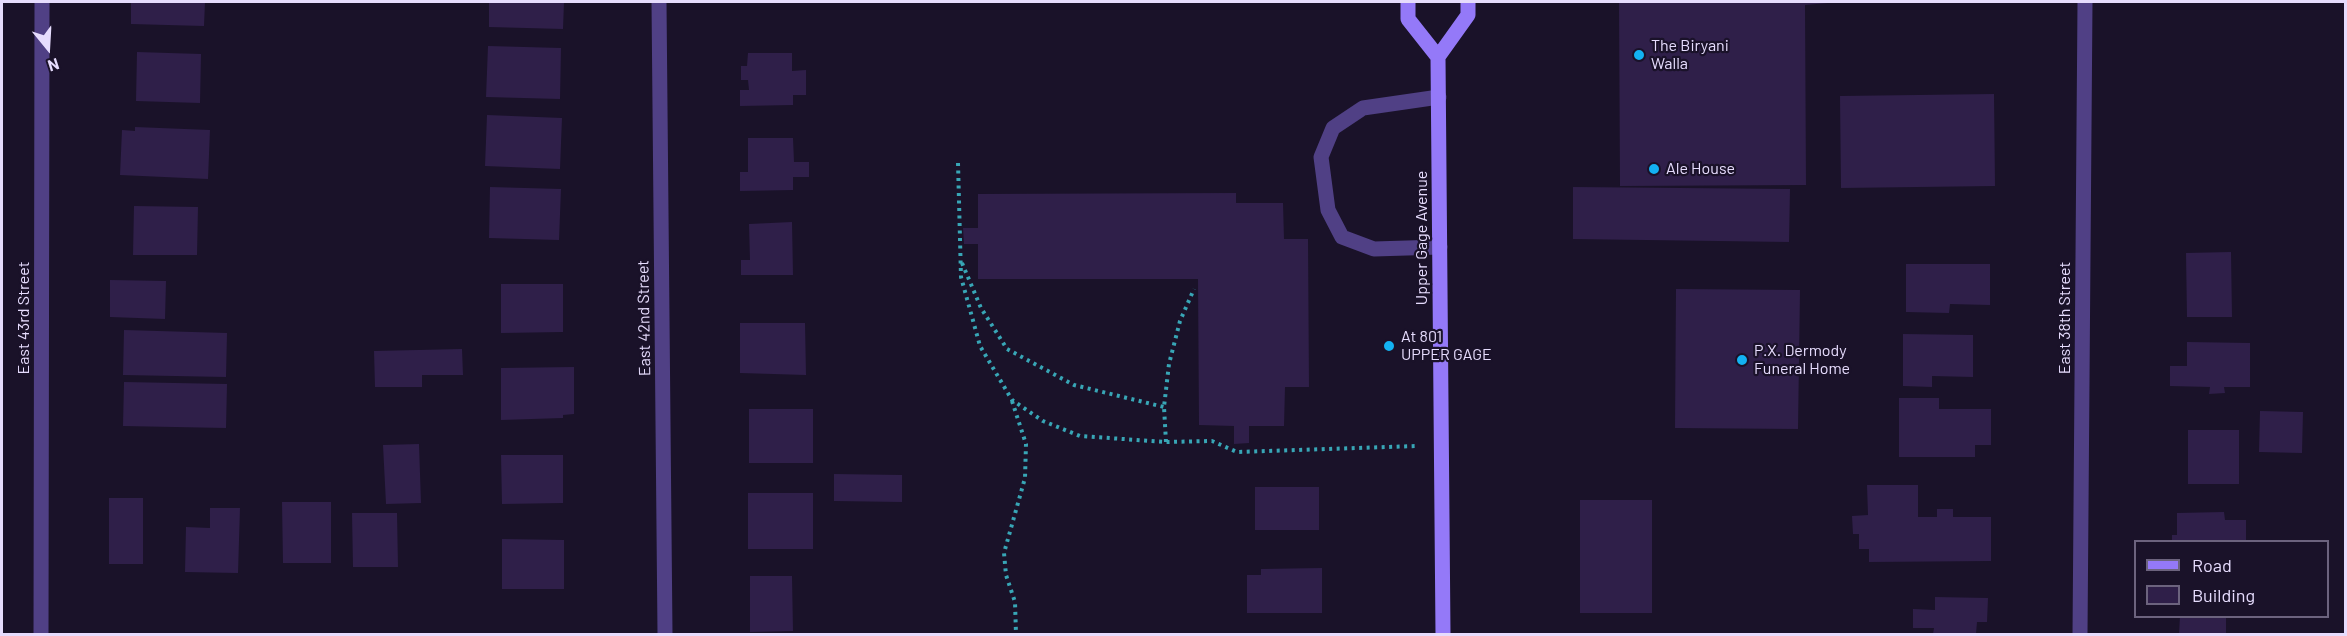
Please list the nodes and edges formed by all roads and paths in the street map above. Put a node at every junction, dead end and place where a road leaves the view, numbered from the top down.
1 (42, 2) edge
2 (659, 2) edge
3 (1408, 2) edge
4 (1468, 2) edge
5 (2085, 2) edge
6 (1438, 57) junction
7 (1439, 97) junction
8 (958, 163) dead end
9 (1440, 247) junction
10 (961, 259) junction
11 (1194, 289) dead end
12 (1012, 400) junction
13 (1164, 407) junction
14 (1166, 442) junction
15 (1441, 445) junction
16 (41, 634) edge
17 (665, 634) edge
18 (1016, 634) edge
19 (1443, 634) edge
20 (2080, 634) edge

1 - 16 street, East 43rd Street
2 - 17 street, East 42nd Street
3 - 6 main road
4 - 6 main road
5 - 20 street, East 38th Street
6 - 7 main road, Upper Gage Avenue
7 - 9 main road, Upper Gage Avenue
7 - 9 street
8 - 10 path
9 - 15 main road, Upper Gage Avenue
10 - 12 path
10 - 13 path
11 - 13 path
12 - 14 path
12 - 18 path
13 - 14 path
14 - 15 path
15 - 19 main road, Upper Gage Avenue

